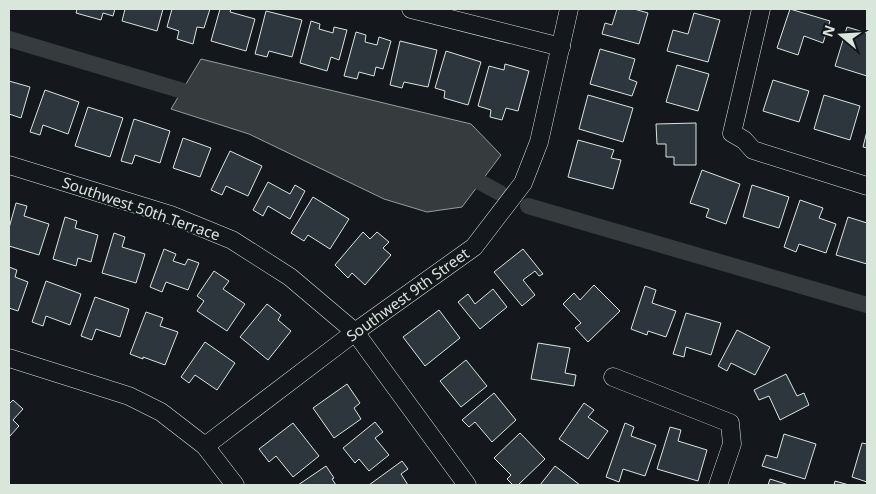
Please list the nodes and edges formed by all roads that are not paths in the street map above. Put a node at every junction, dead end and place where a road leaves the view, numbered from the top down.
1 (411, 9) edge
2 (569, 9) edge
3 (761, 9) edge
4 (561, 47) junction
5 (9, 165) edge
6 (867, 186) edge
7 (354, 332) junction
8 (9, 358) edge
9 (613, 377) dead end
10 (205, 446) junction
11 (235, 485) edge
12 (468, 485) edge
13 (718, 485) edge

1 - 4 street
2 - 4 street, Southwest 9th Street
3 - 6 street
4 - 7 street, Southwest 9th Street
5 - 7 street, Southwest 50th Terrace
7 - 10 street, Southwest 9th Street
7 - 12 street, Southwest 50th Terrace
8 - 10 street
9 - 13 street
10 - 11 street

